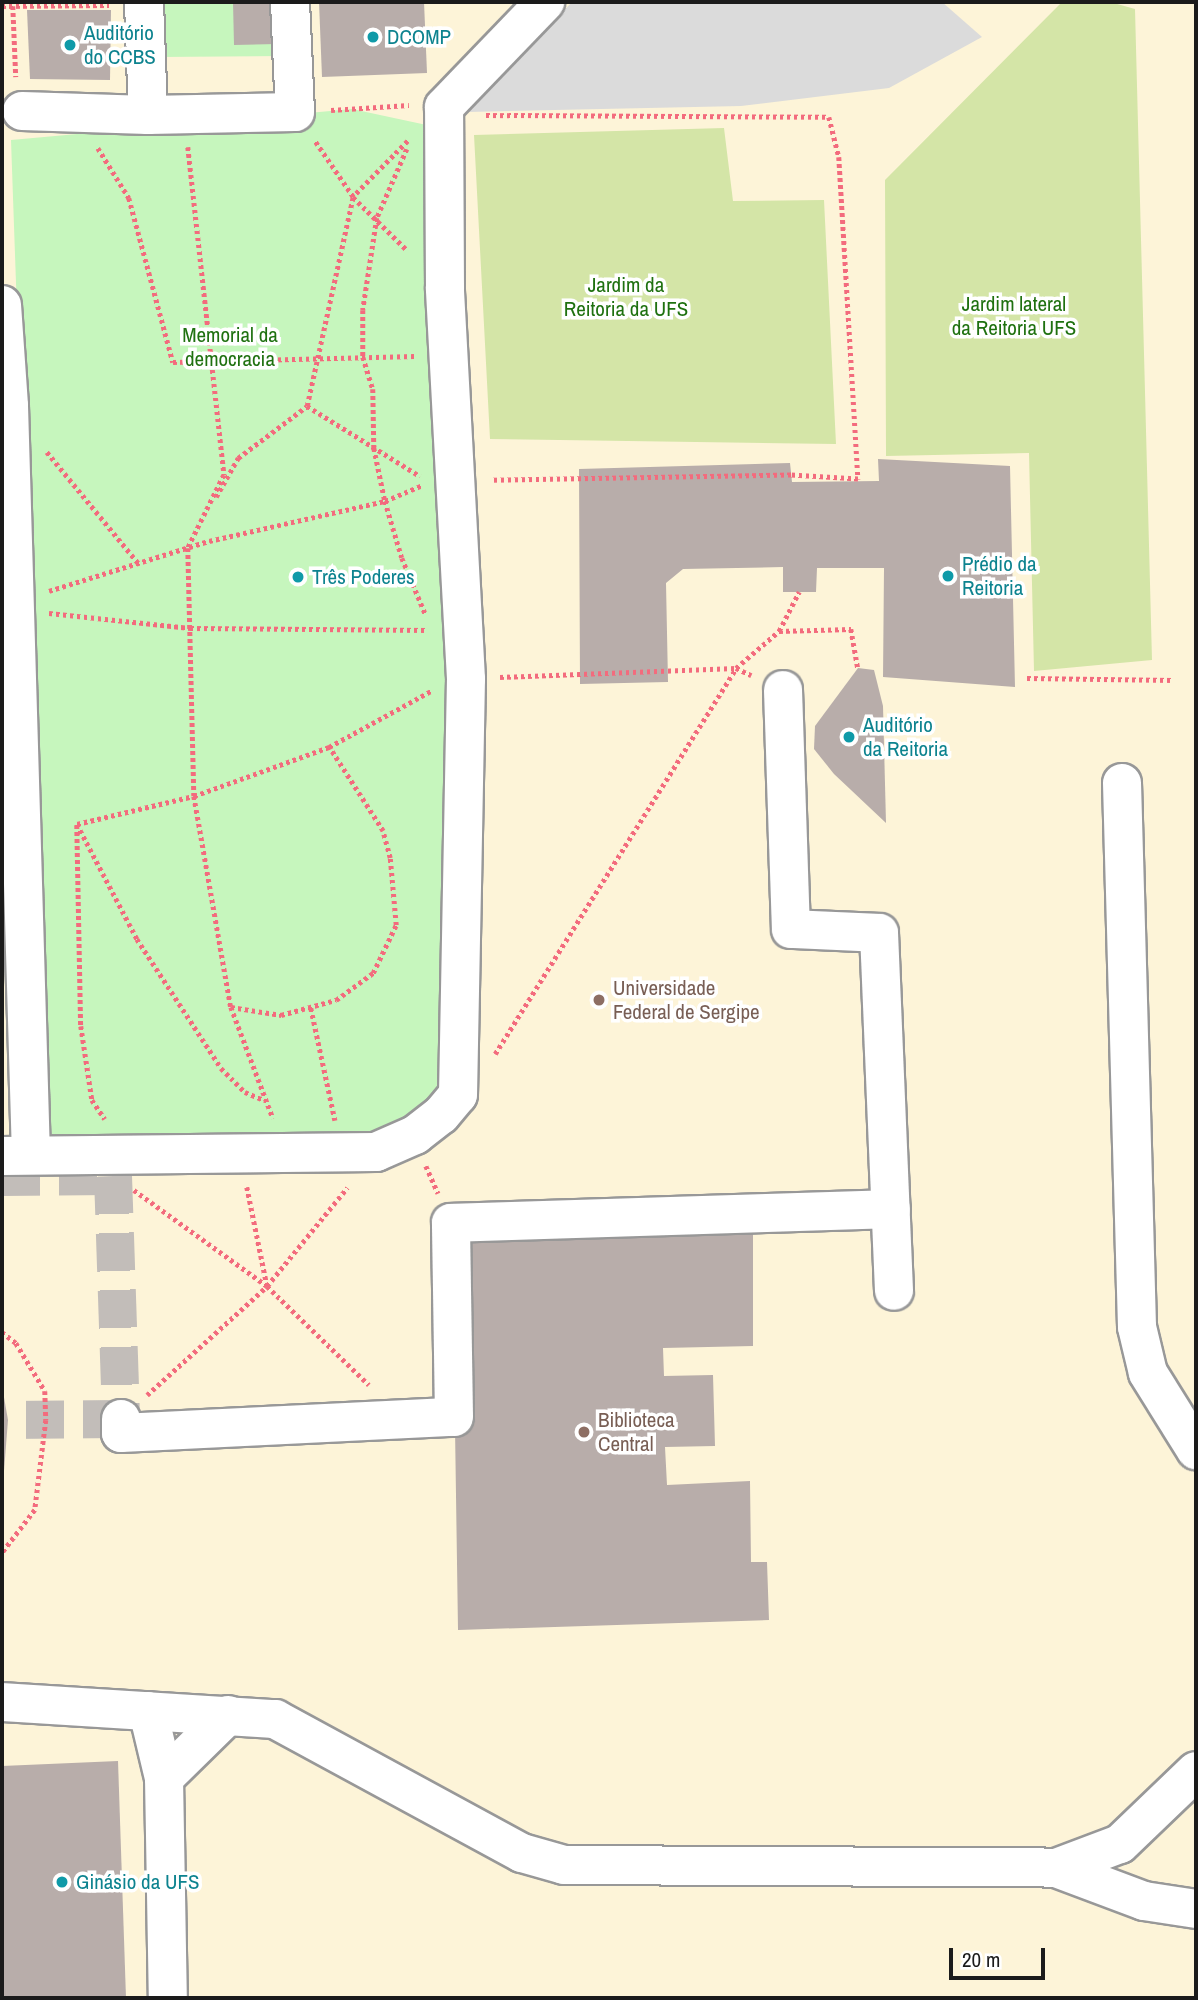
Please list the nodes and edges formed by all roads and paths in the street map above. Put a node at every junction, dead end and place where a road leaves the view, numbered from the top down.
1 (290, 2) edge
2 (545, 2) edge
3 (144, 3) edge
4 (2, 6) edge
5 (13, 6) junction
6 (19, 95) joint
7 (417, 104) dead end
8 (75, 111) junction
9 (295, 113) junction
10 (166, 114) junction
11 (474, 115) dead end
12 (353, 197) junction
13 (377, 218) junction
14 (445, 288) junction
15 (2, 305) edge
16 (425, 356) dead end
17 (363, 357) junction
18 (317, 359) junction
19 (212, 361) junction
20 (307, 406) junction
21 (43, 447) dead end
22 (374, 448) junction
23 (483, 480) dead end
24 (385, 501) junction
25 (188, 548) junction
26 (139, 564) junction
27 (799, 592) dead end
28 (40, 594) dead end
29 (41, 612) dead end
30 (190, 628) junction
31 (779, 631) junction
32 (736, 668) junction
33 (858, 668) dead end
34 (494, 678) dead end
35 (1027, 678) dead end
36 (1174, 680) dead end
37 (440, 686) dead end
38 (783, 690) dead end
39 (329, 747) junction
40 (1122, 783) dead end
41 (194, 796) junction
42 (77, 824) junction
43 (231, 1007) junction
44 (311, 1008) junction
45 (493, 1058) dead end
46 (264, 1100) junction
47 (277, 1125) dead end
48 (111, 1128) dead end
49 (337, 1133) dead end
50 (16, 1155) edge
51 (424, 1162) dead end
52 (245, 1179) dead end
53 (124, 1183) dead end
54 (351, 1183) dead end
55 (891, 1209) junction
56 (451, 1223) junction
57 (267, 1286) junction
58 (894, 1291) dead end
59 (2, 1332) edge
60 (371, 1387) dead end
61 (121, 1419) joint
62 (1196, 1450) edge
63 (2, 1553) edge
64 (2, 1702) edge
65 (148, 1711) junction
66 (228, 1715) junction
67 (1196, 1771) edge
68 (164, 1778) junction
69 (1056, 1868) junction
70 (1196, 1909) edge
71 (168, 1998) edge

1 - 9 street
2 - 14 street
3 - 5 path
3 - 10 street
4 - 5 path
5 - 6 path
6 - 8 street
7 - 9 path
8 - 10 street
8 - 19 path
9 - 10 street
9 - 12 path
10 - 19 path
11 - 23 path
12 - 13 path
12 - 13 path
12 - 18 path
13 - 14 path
13 - 17 path
14 - 50 street
15 - 50 street
16 - 17 path
17 - 18 path
17 - 22 path
18 - 19 path
18 - 20 path
19 - 25 path
20 - 22 path
20 - 25 path
21 - 26 path
22 - 24 path
22 - 24 path
24 - 25 path
24 - 30 path
25 - 26 path
25 - 30 path
26 - 28 path
27 - 31 path
29 - 30 path
30 - 41 path
31 - 32 path
31 - 33 path
32 - 34 path
32 - 45 path
35 - 36 path
37 - 39 path
38 - 55 street
39 - 41 path
39 - 44 path
40 - 62 street
41 - 42 path
41 - 43 path
42 - 46 path
42 - 48 path
43 - 44 path
43 - 46 path
44 - 49 path
46 - 47 path
51 - 56 path
52 - 57 path
53 - 57 path
54 - 57 path
55 - 56 street
55 - 58 street
56 - 61 street
57 - 60 path
57 - 61 path
59 - 63 path
64 - 65 street
65 - 66 street
65 - 68 street
66 - 68 street
66 - 69 street
67 - 69 street
68 - 71 street
69 - 70 street

